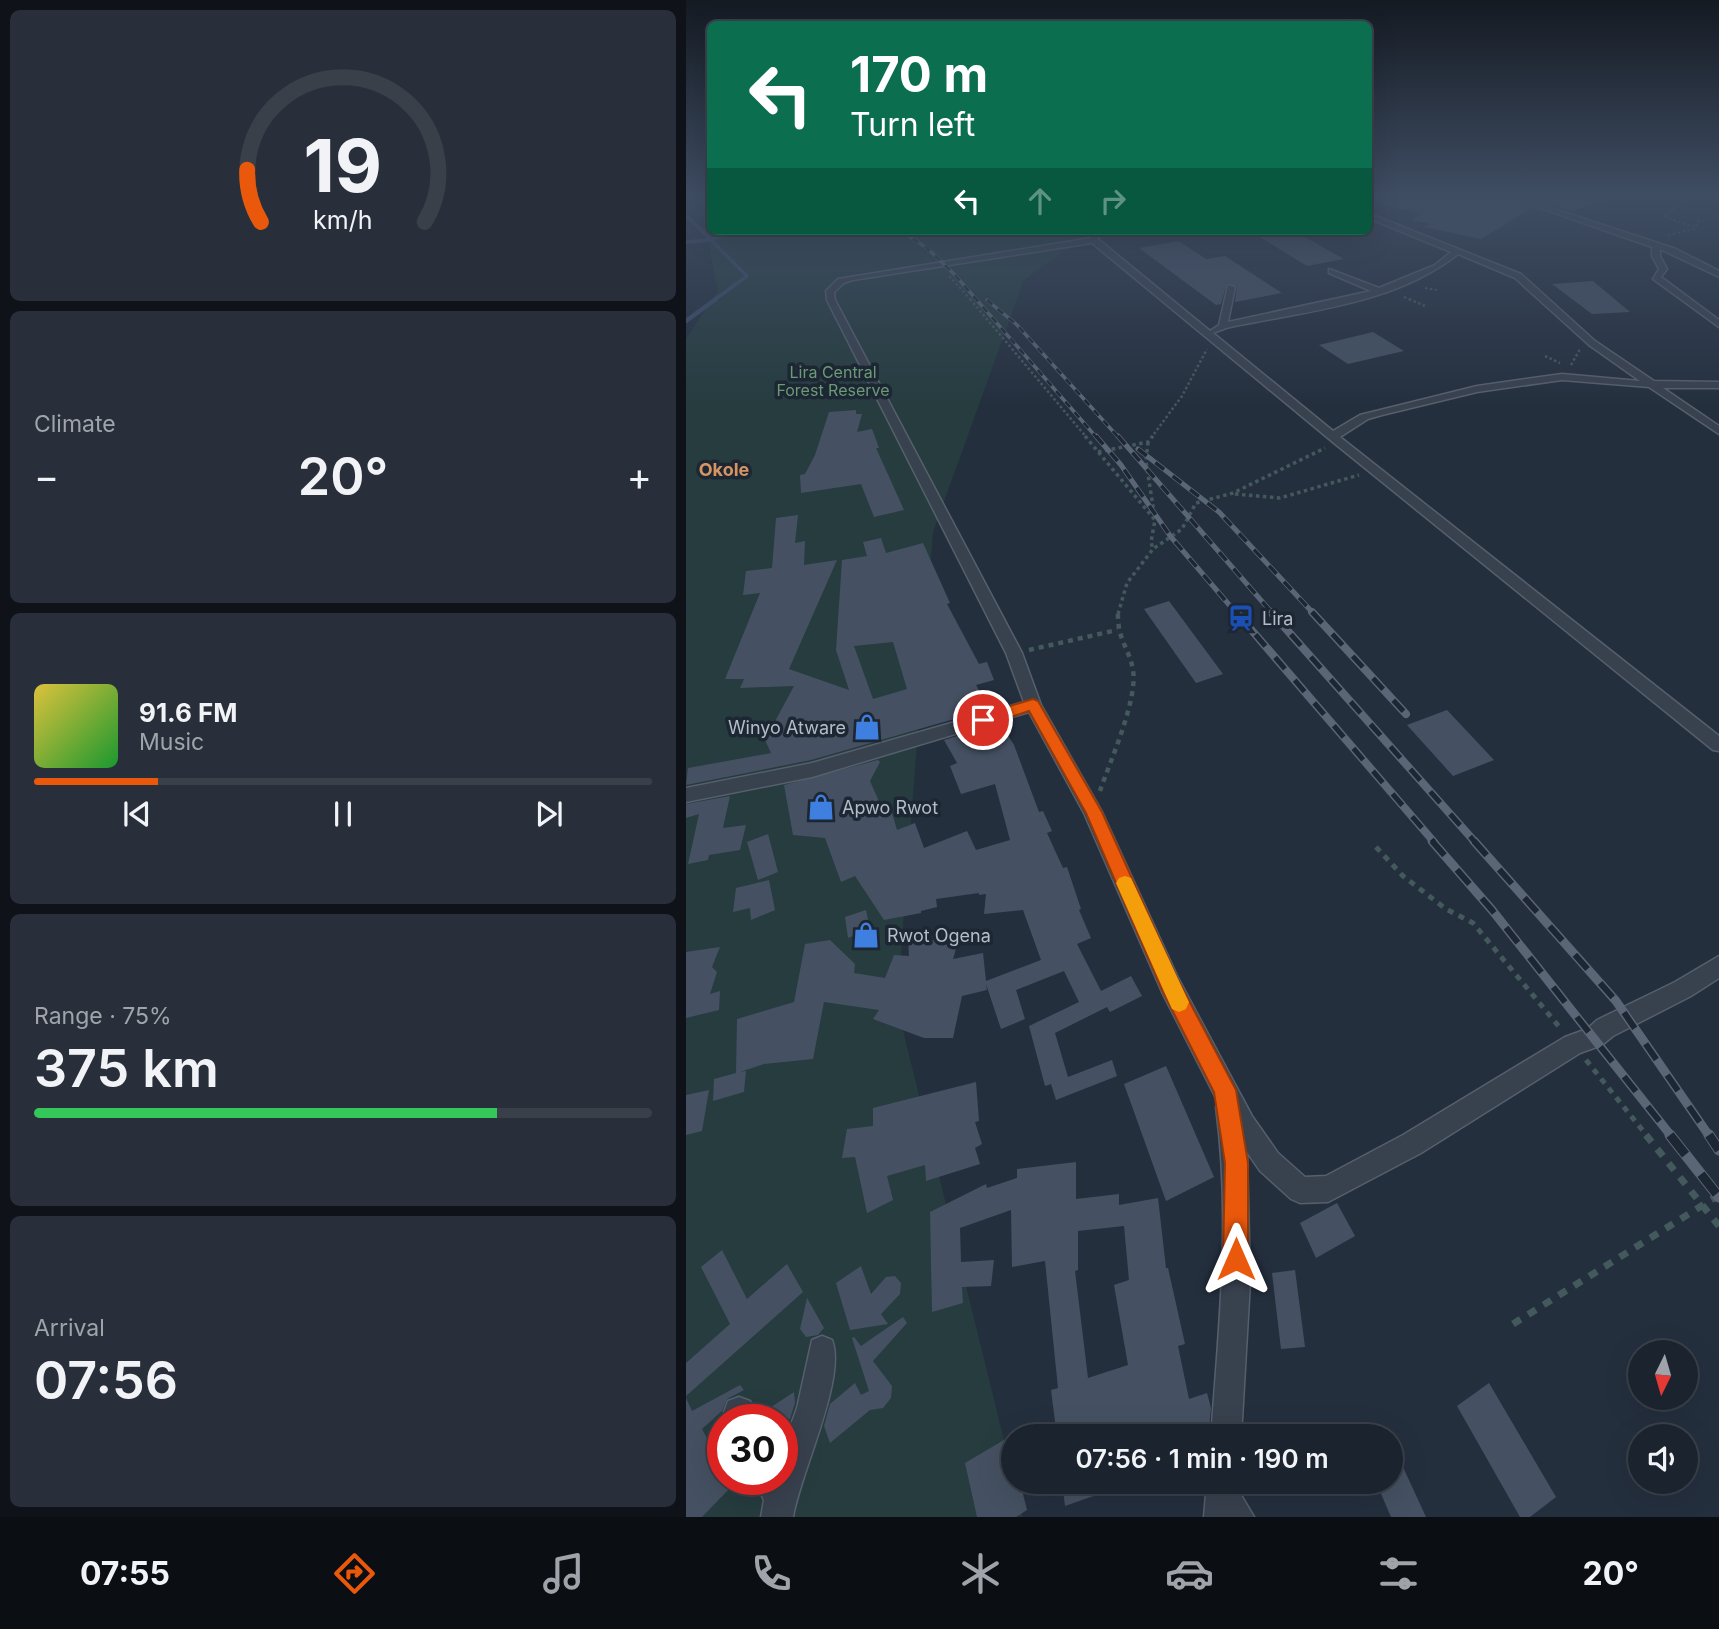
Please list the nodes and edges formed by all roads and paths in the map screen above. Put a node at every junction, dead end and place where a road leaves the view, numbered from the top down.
1 (931, 265) edge
2 (943, 265) edge
3 (1129, 265) edge
4 (1442, 265) edge
5 (1491, 265) edge
6 (1661, 265) edge
7 (1699, 265) edge
8 (1332, 271) dead end
9 (1719, 274) edge
10 (1231, 287) dead end
11 (1381, 292) junction
12 (1719, 324) edge
13 (1223, 326) junction
14 (1210, 337) junction
15 (1592, 343) junction
16 (1562, 377) junction
17 (1647, 383) junction
18 (1719, 385) edge
19 (1719, 430) edge
20 (1335, 438) junction
21 (1148, 442) junction
22 (1098, 452) junction
23 (1376, 470) junction
24 (1233, 493) junction
25 (1155, 520) junction
26 (1153, 549) junction
27 (1117, 630) junction
28 (1014, 653) junction
29 (1033, 705) junction
30 (1719, 745) edge
31 (686, 795) edge
32 (1093, 812) junction
33 (1376, 847) dead end
34 (1719, 966) edge
35 (1573, 1045) junction
36 (1225, 1090) junction
37 (1719, 1195) edge
38 (1704, 1207) junction
39 (1719, 1226) edge
40 (1513, 1324) dead end
41 (822, 1350) dead end
42 (1227, 1424) edge
43 (776, 1498) edge

1 - 28 street
2 - 22 path
3 - 14 street
4 - 11 street
5 - 15 street
6 - 12 street
7 - 9 street
8 - 11 street
10 - 13 street
11 - 13 street
13 - 14 street
14 - 20 street
14 - 21 path
15 - 16 path
15 - 17 street
16 - 17 street
16 - 20 street
17 - 18 street
17 - 19 street
20 - 23 street
20 - 24 path
21 - 22 path
21 - 25 path
22 - 25 path
23 - 24 path
23 - 30 street
24 - 26 path
25 - 26 path
26 - 27 path
27 - 28 path
27 - 32 path
28 - 29 street
29 - 31 street
29 - 32 street
32 - 36 street
33 - 35 path
34 - 35 street
35 - 36 street
35 - 38 path
36 - 42 street
37 - 38 path
38 - 39 path
38 - 40 path
41 - 43 street

